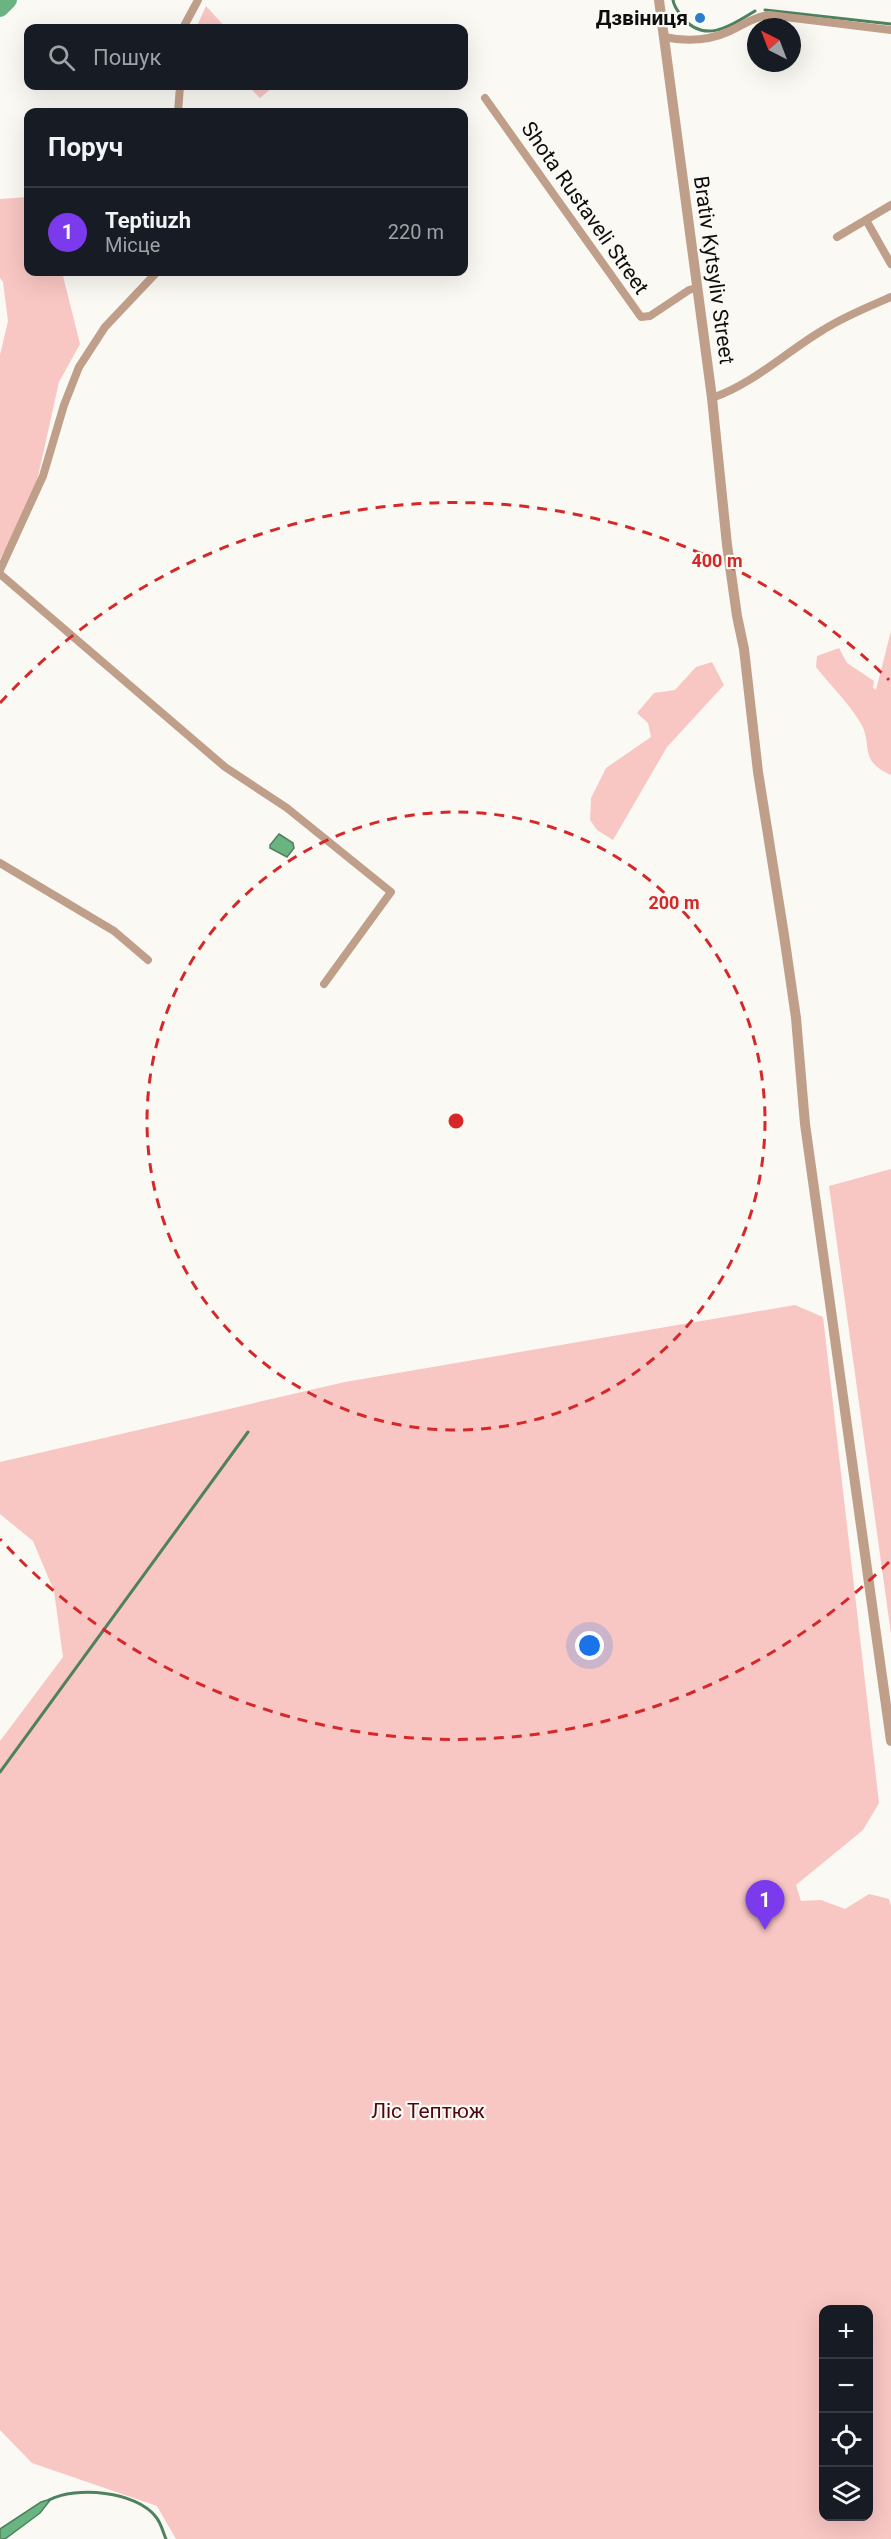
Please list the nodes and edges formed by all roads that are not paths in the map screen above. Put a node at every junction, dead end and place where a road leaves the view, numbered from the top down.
1 (198, 0) edge
2 (659, 0) edge
3 (185, 24) edge
4 (891, 30) edge
5 (664, 37) junction
6 (180, 90) edge
7 (485, 98) dead end
8 (178, 108) edge
9 (891, 205) edge
10 (866, 220) junction
11 (837, 237) dead end
12 (891, 264) edge
13 (153, 276) edge
14 (696, 288) junction
15 (891, 297) edge
16 (712, 398) junction
17 (0, 572) edge
18 (0, 863) edge
19 (148, 960) dead end
20 (324, 984) dead end
21 (891, 1741) edge

1 - 3 street
2 - 5 street, Brativ Kytsyliv Street
4 - 5 street
5 - 14 street, Brativ Kytsyliv Street
6 - 8 street
7 - 14 street, Shota Rustaveli Street
9 - 10 street
10 - 11 street
10 - 12 street
13 - 17 street
14 - 16 street, Brativ Kytsyliv Street
15 - 16 street
16 - 21 street, Brativ Kytsyliv Street
17 - 20 street
18 - 19 street

